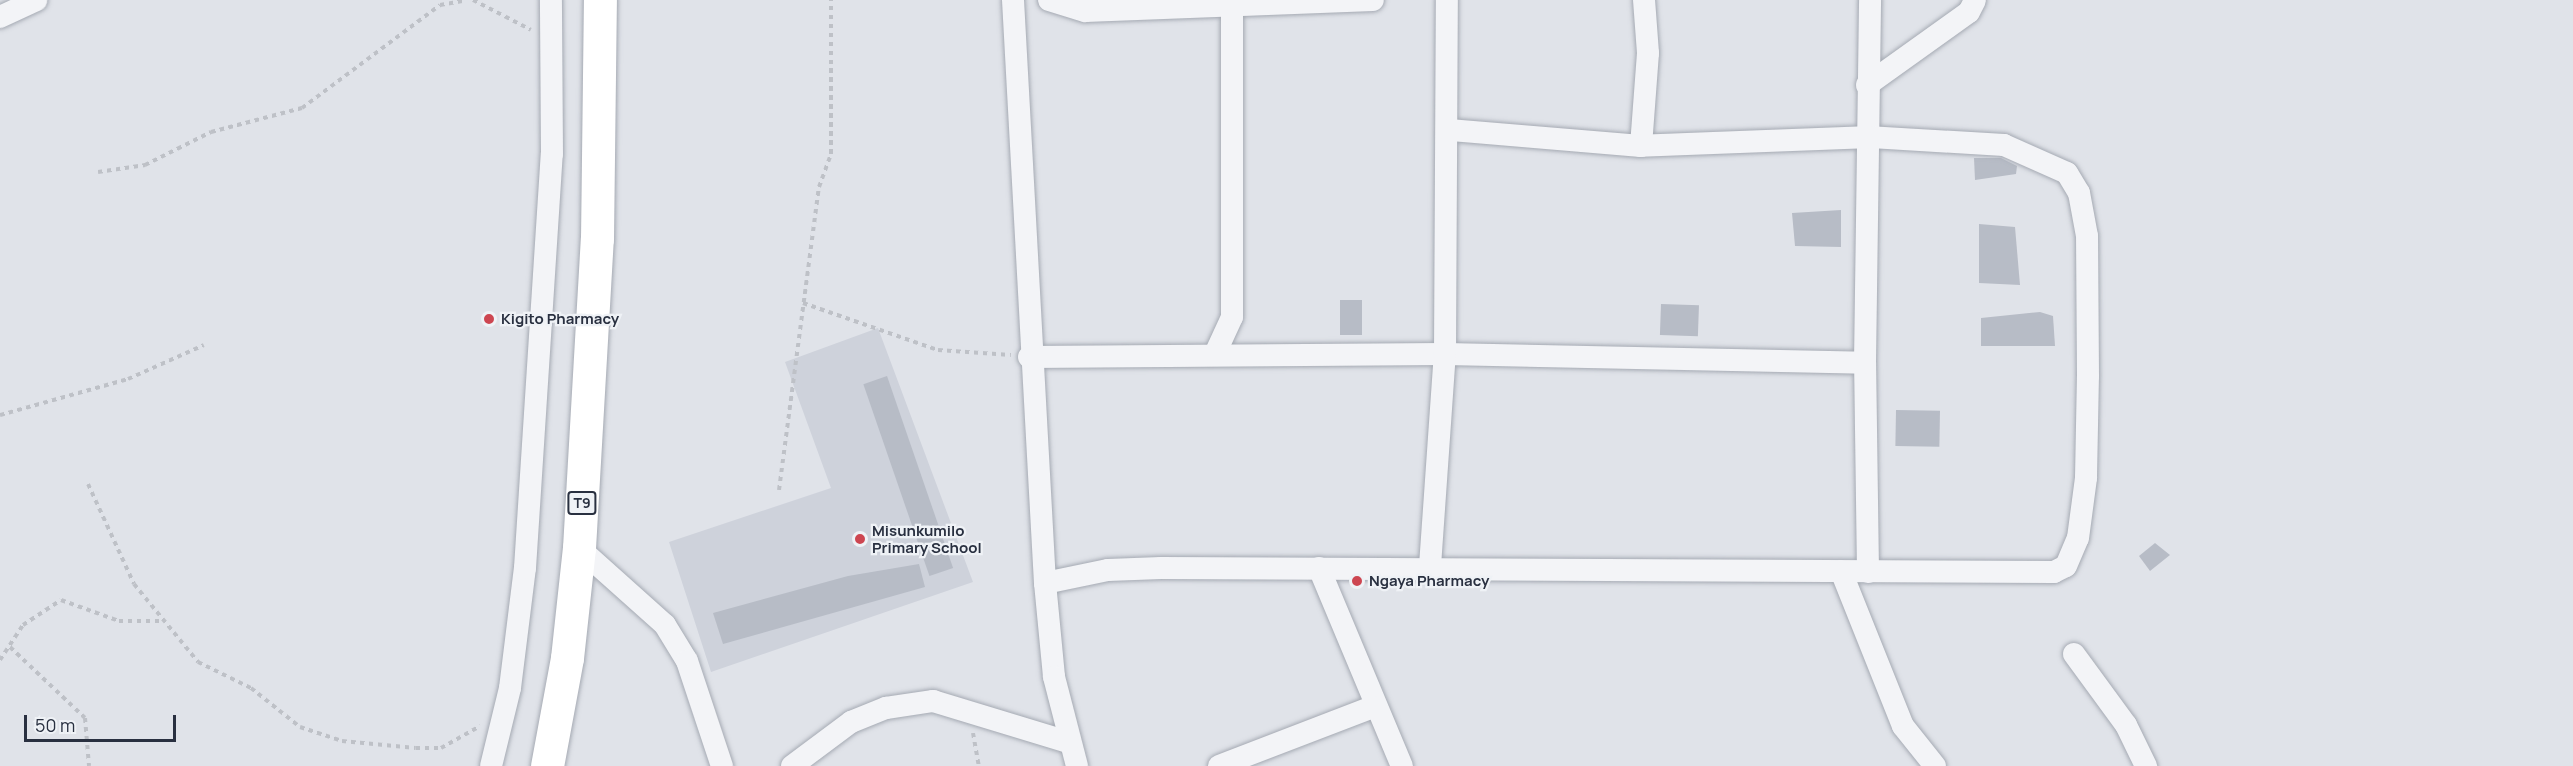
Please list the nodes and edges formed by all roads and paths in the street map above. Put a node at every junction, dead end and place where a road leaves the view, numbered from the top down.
1 (36, 0) edge
2 (467, 0) edge
3 (473, 0) edge
4 (551, 0) edge
5 (600, 0) edge
6 (831, 0) edge
7 (1012, 0) edge
8 (1049, 0) edge
9 (1373, 0) edge
10 (1447, 0) edge
11 (1644, 0) edge
12 (1870, 0) edge
13 (1974, 0) edge
14 (1232, 3) edge
15 (0, 17) edge
16 (551, 44) junction
17 (1867, 84) junction
18 (1449, 130) junction
19 (1872, 137) junction
20 (1641, 146) junction
21 (98, 172) dead end
22 (803, 303) junction
23 (1232, 317) junction
24 (204, 345) dead end
25 (1215, 354) junction
26 (1445, 354) junction
27 (1257, 355) junction
28 (1029, 357) junction
29 (1864, 363) junction
30 (0, 415) edge
31 (88, 484) dead end
32 (779, 490) dead end
33 (579, 548) junction
34 (1430, 566) junction
35 (1319, 568) junction
36 (1841, 571) junction
37 (1868, 572) junction
38 (1045, 583) junction
39 (165, 621) junction
40 (10, 647) junction
41 (2074, 654) dead end
42 (0, 660) edge
43 (1374, 707) junction
44 (504, 712) junction
45 (1068, 742) junction
46 (89, 766) edge
47 (491, 766) edge
48 (547, 766) edge
49 (722, 766) edge
50 (792, 766) edge
51 (1077, 766) edge
52 (1219, 766) edge
53 (1402, 766) edge
54 (1935, 766) edge
55 (2146, 766) edge

1 - 15 street
2 - 21 path
3 - 16 path
4 - 16 street
5 - 33 highway, T9
6 - 22 path
7 - 28 street
8 - 14 street
9 - 14 street
10 - 18 street
11 - 20 street
12 - 17 street
13 - 17 street
14 - 23 street
16 - 44 street
17 - 19 street
18 - 20 street
18 - 26 street
19 - 20 street
19 - 29 street
19 - 37 street
22 - 28 path
22 - 32 path
23 - 25 street
23 - 27 street
24 - 30 path
25 - 27 street
25 - 28 street
26 - 27 street
26 - 29 street
26 - 34 street
28 - 38 street
29 - 37 street
31 - 39 path
33 - 48 highway, T9
33 - 49 street
34 - 35 street
34 - 36 street
35 - 38 street
35 - 43 street
36 - 37 street
36 - 54 street
38 - 45 street
39 - 40 path
39 - 44 path
40 - 42 path
40 - 46 path
41 - 55 street
43 - 52 street
43 - 53 street
44 - 47 street
45 - 50 street
45 - 51 street

